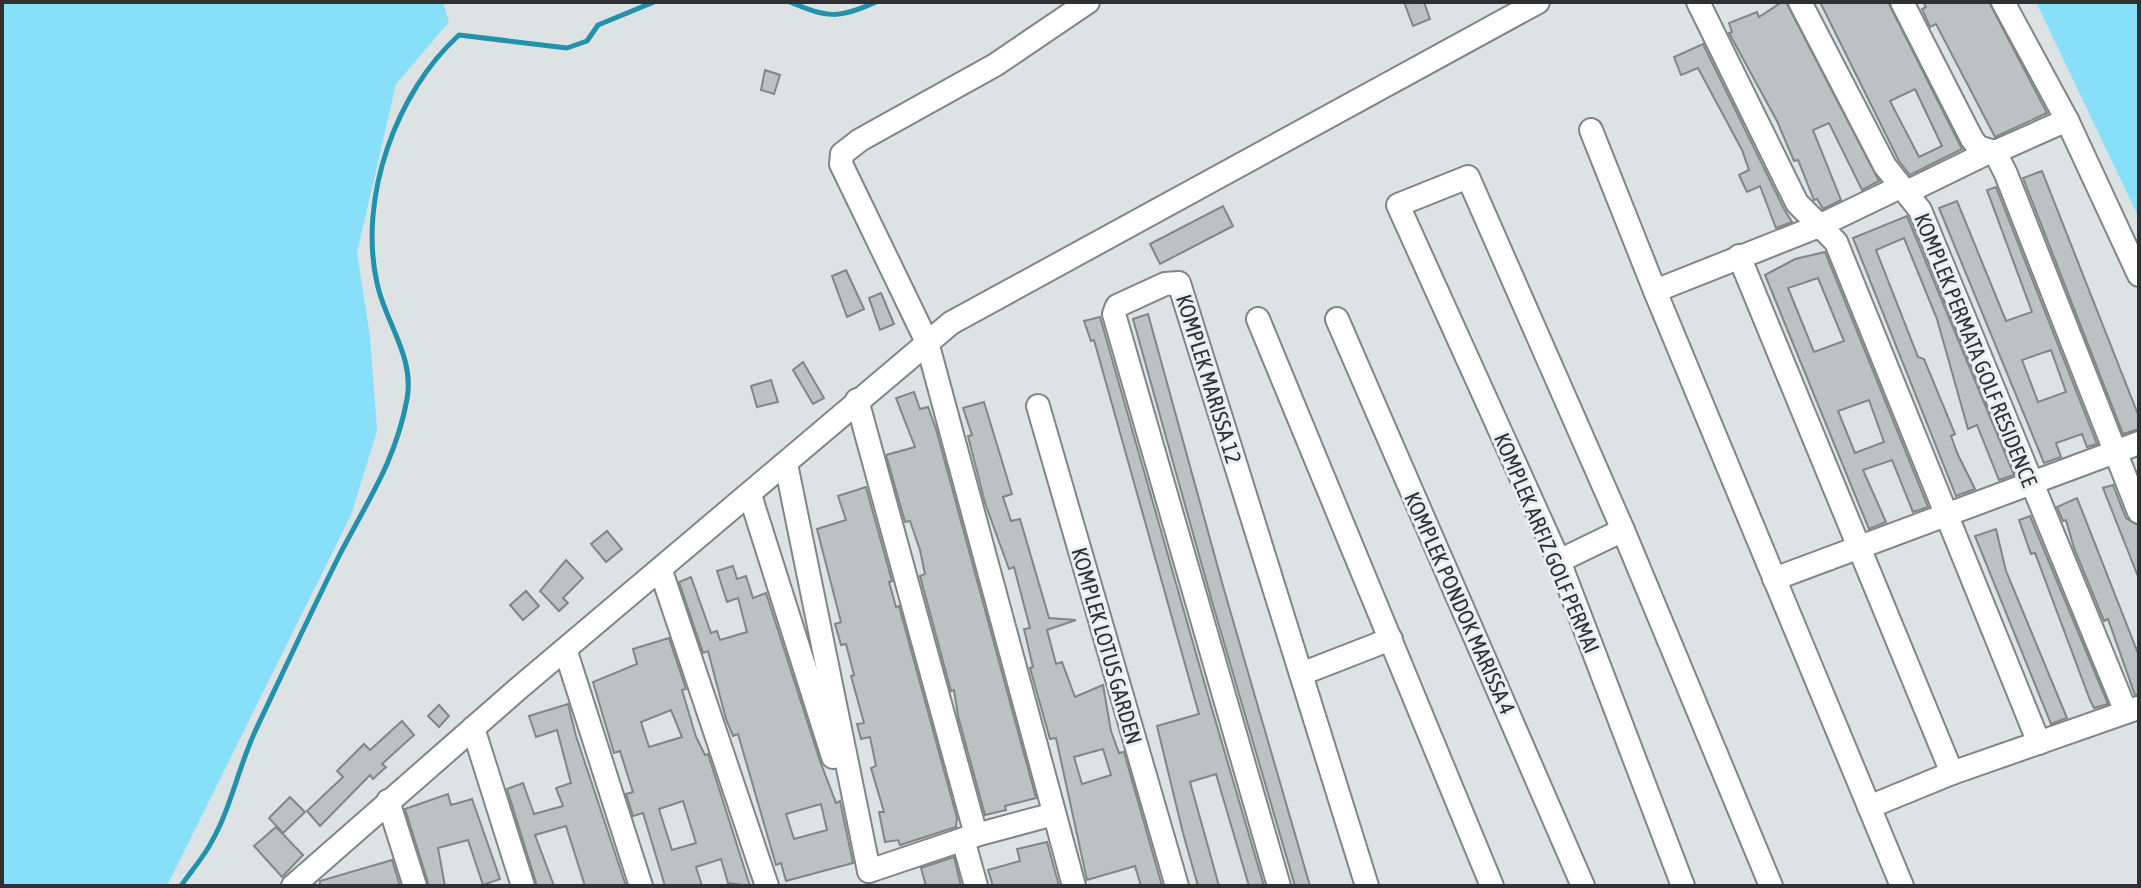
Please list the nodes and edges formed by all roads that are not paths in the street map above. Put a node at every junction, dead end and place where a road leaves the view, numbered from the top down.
1 (1088, 2) edge
2 (1538, 2) edge
3 (1698, 2) edge
4 (1800, 2) edge
5 (1902, 2) edge
6 (2003, 2) edge
7 (2067, 120) junction
8 (1591, 130) dead end
9 (1993, 151) junction
10 (1903, 190) junction
11 (1819, 226) junction
12 (1739, 256) junction
13 (2139, 275) edge
14 (1655, 291) junction
15 (1258, 319) dead end
16 (1337, 319) dead end
17 (927, 342) junction
18 (857, 400) junction
19 (1038, 406) dead end
20 (2139, 443) edge
21 (2115, 451) junction
22 (786, 464) junction
23 (2031, 482) junction
24 (750, 495) junction
25 (2139, 512) edge
26 (1944, 515) junction
27 (1623, 530) junction
28 (1859, 547) junction
29 (1559, 561) junction
30 (661, 571) junction
31 (1774, 579) junction
32 (1391, 639) junction
33 (566, 652) junction
34 (1301, 674) junction
35 (2132, 710) edge
36 (473, 728) junction
37 (2039, 743) junction
38 (1952, 773) junction
39 (388, 801) junction
40 (1869, 807) junction
41 (1054, 814) junction
42 (969, 837) junction
43 (321, 875) edge
44 (871, 879) edge
45 (293, 886) edge
46 (415, 886) edge
47 (523, 886) edge
48 (641, 886) edge
49 (767, 886) edge
50 (976, 886) edge
51 (1074, 886) edge
52 (1177, 886) edge
53 (1279, 886) edge
54 (1367, 886) edge
55 (1492, 886) edge
56 (1583, 886) edge
57 (1683, 886) edge
58 (1771, 886) edge
59 (1902, 886) edge

1 - 17 street
2 - 17 street
3 - 11 street
4 - 10 street, KOMPLEK PERMATA GOLF RESIDENCE
5 - 9 street
6 - 7 street
7 - 9 street
7 - 13 street
8 - 14 street
9 - 10 street
9 - 21 street
10 - 11 street
10 - 23 street, KOMPLEK PERMATA GOLF RESIDENCE
11 - 12 street
11 - 26 street
12 - 14 street
12 - 28 street
14 - 31 street
15 - 32 street
16 - 56 street, KOMPLEK PONDOK MARISSA 4
17 - 18 street
17 - 41 street
18 - 22 street
18 - 42 street
19 - 52 street, KOMPLEK LOTUS GARDEN
20 - 21 street
21 - 23 street
21 - 25 street
22 - 24 street
22 - 44 street
23 - 26 street
23 - 35 street, KOMPLEK PERMATA GOLF RESIDENCE
24 - 30 street
24 - 44 street
26 - 28 street
26 - 37 street
27 - 29 street
27 - 29 street, KOMPLEK ARFIZ GOLF PERMAI
27 - 58 street
28 - 31 street
28 - 38 street
29 - 57 street, KOMPLEK ARFIZ GOLF PERMAI
30 - 33 street
30 - 49 street
31 - 40 street
32 - 34 street
32 - 55 street
33 - 36 street
33 - 48 street
34 - 53 street, KOMPLEK MARISSA 12
34 - 54 street, KOMPLEK MARISSA 12
35 - 37 street
36 - 39 street
36 - 47 street
37 - 38 street
38 - 40 street
39 - 43 street
39 - 46 street
40 - 59 street
41 - 42 street
41 - 51 street
42 - 44 street
42 - 50 street
43 - 45 street

